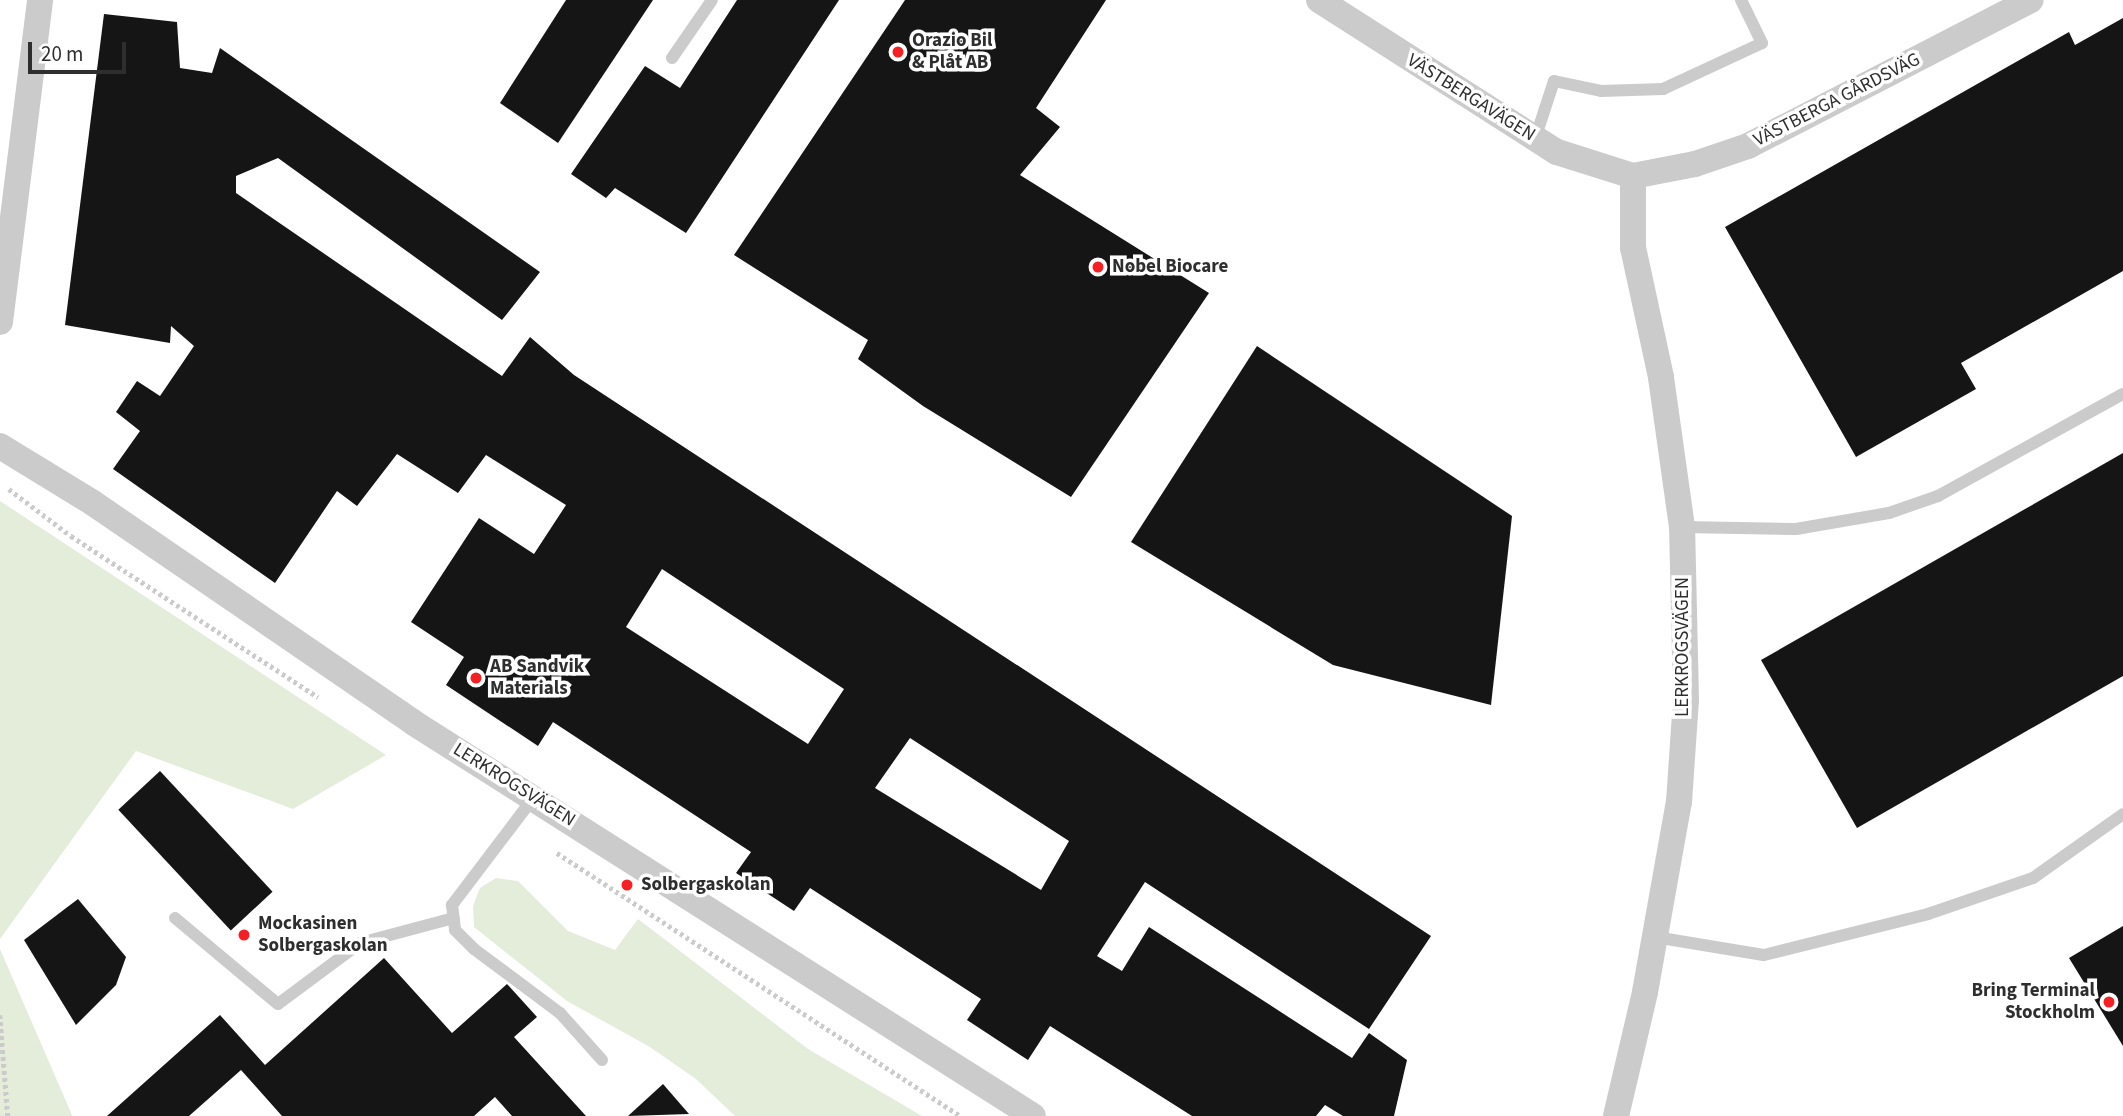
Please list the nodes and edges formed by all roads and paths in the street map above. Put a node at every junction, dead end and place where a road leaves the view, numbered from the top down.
1 (40, 0) edge
2 (712, 0) edge
3 (1319, 0) edge
4 (1741, 0) edge
5 (2031, 0) edge
6 (672, 58) dead end
7 (1535, 139) junction
8 (1633, 176) junction
9 (0, 322) edge
10 (2123, 394) edge
11 (0, 446) edge
12 (0, 483) edge
13 (1682, 527) junction
14 (71, 536) dead end
15 (534, 797) junction
16 (2123, 814) edge
17 (175, 918) dead end
18 (454, 918) junction
19 (1655, 937) junction
20 (0, 1015) edge
21 (602, 1060) dead end
22 (8, 1116) edge
23 (1033, 1116) edge
24 (1616, 1116) edge

1 - 9 street
2 - 6 lane
3 - 7 street, VÄSTBERGAVÄGEN
4 - 7 lane
5 - 8 street, VÄSTBERGA GÅRDSVÄG
7 - 8 street, VÄSTBERGAVÄGEN
8 - 13 street, LERKROGSVÄGEN
10 - 13 lane
11 - 15 street, LERKROGSVÄGEN
12 - 14 path
13 - 19 street, LERKROGSVÄGEN
15 - 18 lane
15 - 23 street, LERKROGSVÄGEN
16 - 19 lane
17 - 18 lane
18 - 21 lane
19 - 24 street, LERKROGSVÄGEN
20 - 22 path

